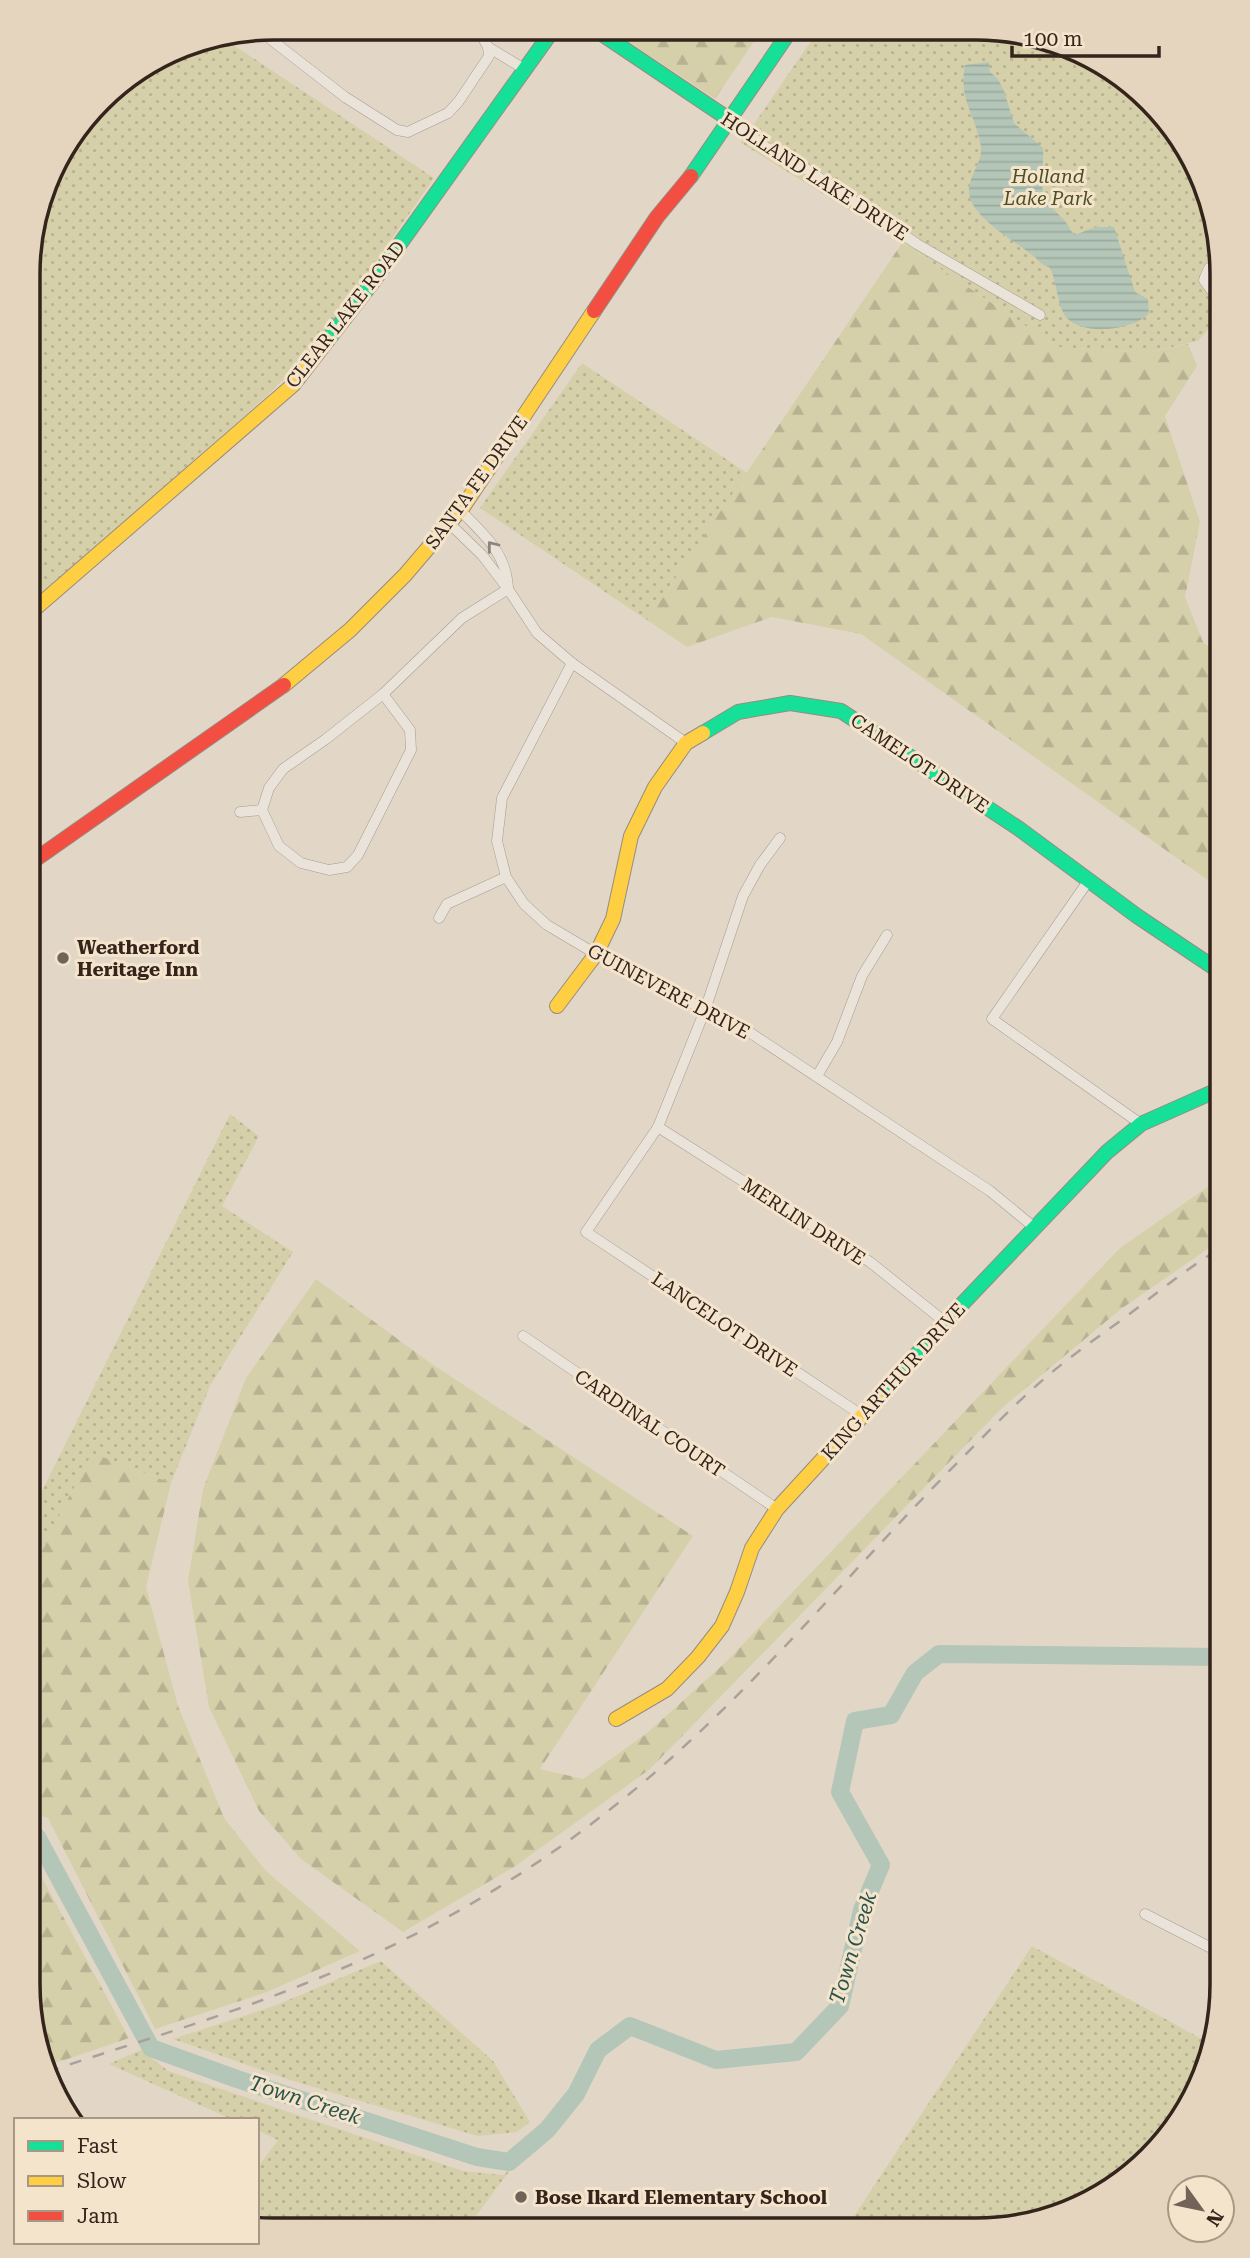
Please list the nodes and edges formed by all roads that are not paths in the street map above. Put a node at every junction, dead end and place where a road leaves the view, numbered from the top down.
1 (272, 40) edge
2 (484, 40) edge
3 (547, 40) edge
4 (611, 40) edge
5 (784, 40) edge
6 (488, 47) junction
7 (526, 71) junction
8 (730, 120) junction
9 (1210, 268) edge
10 (1210, 287) edge
11 (1040, 315) dead end
12 (460, 510) junction
13 (450, 524) junction
14 (508, 589) junction
15 (40, 604) edge
16 (572, 663) junction
17 (383, 694) junction
18 (686, 743) junction
19 (262, 810) junction
20 (240, 812) dead end
21 (780, 838) dead end
22 (40, 856) edge
23 (506, 877) junction
24 (1088, 880) junction
25 (439, 918) dead end
26 (887, 935) dead end
27 (596, 954) junction
28 (1210, 965) edge
29 (557, 1006) dead end
30 (705, 1010) junction
31 (817, 1076) junction
32 (1210, 1094) edge
33 (1142, 1124) junction
34 (658, 1127) junction
35 (1035, 1228) junction
36 (945, 1322) junction
37 (523, 1336) dead end
38 (863, 1416) junction
39 (777, 1509) junction
40 (616, 1719) dead end
41 (1145, 1914) dead end
42 (1209, 1946) edge

1 - 6 street
2 - 6 street
3 - 7 street, CLEAR LAKE ROAD
4 - 8 street, HOLLAND LAKE DRIVE
5 - 8 street, SANTA FE DRIVE
6 - 7 street
7 - 15 street, CLEAR LAKE ROAD
8 - 11 street, HOLLAND LAKE DRIVE
8 - 12 street, SANTA FE DRIVE
9 - 10 street
12 - 13 street, SANTA FE DRIVE
14 -> 12 street
13 - 14 street
13 - 22 street, SANTA FE DRIVE
14 - 16 street
14 - 17 street
16 - 18 street
16 - 23 street, GUINEVERE DRIVE
17 - 19 street
17 - 19 street
18 - 24 street, CAMELOT DRIVE
18 - 27 street, CAMELOT DRIVE
19 - 20 street
21 - 30 street
23 - 25 street
23 - 27 street, GUINEVERE DRIVE
24 - 28 street, CAMELOT DRIVE
24 - 33 street
26 - 31 street
27 - 29 street, CAMELOT DRIVE
27 - 30 street, GUINEVERE DRIVE
30 - 31 street, GUINEVERE DRIVE
30 - 34 street
31 - 35 street, GUINEVERE DRIVE
32 - 33 street, KING ARTHUR DRIVE
33 - 35 street, KING ARTHUR DRIVE
34 - 36 street, MERLIN DRIVE
34 - 38 street, LANCELOT DRIVE
35 - 36 street, KING ARTHUR DRIVE
36 - 38 street, KING ARTHUR DRIVE
37 - 39 street, CARDINAL COURT
38 - 39 street, KING ARTHUR DRIVE
39 - 40 street, KING ARTHUR DRIVE
41 - 42 street

